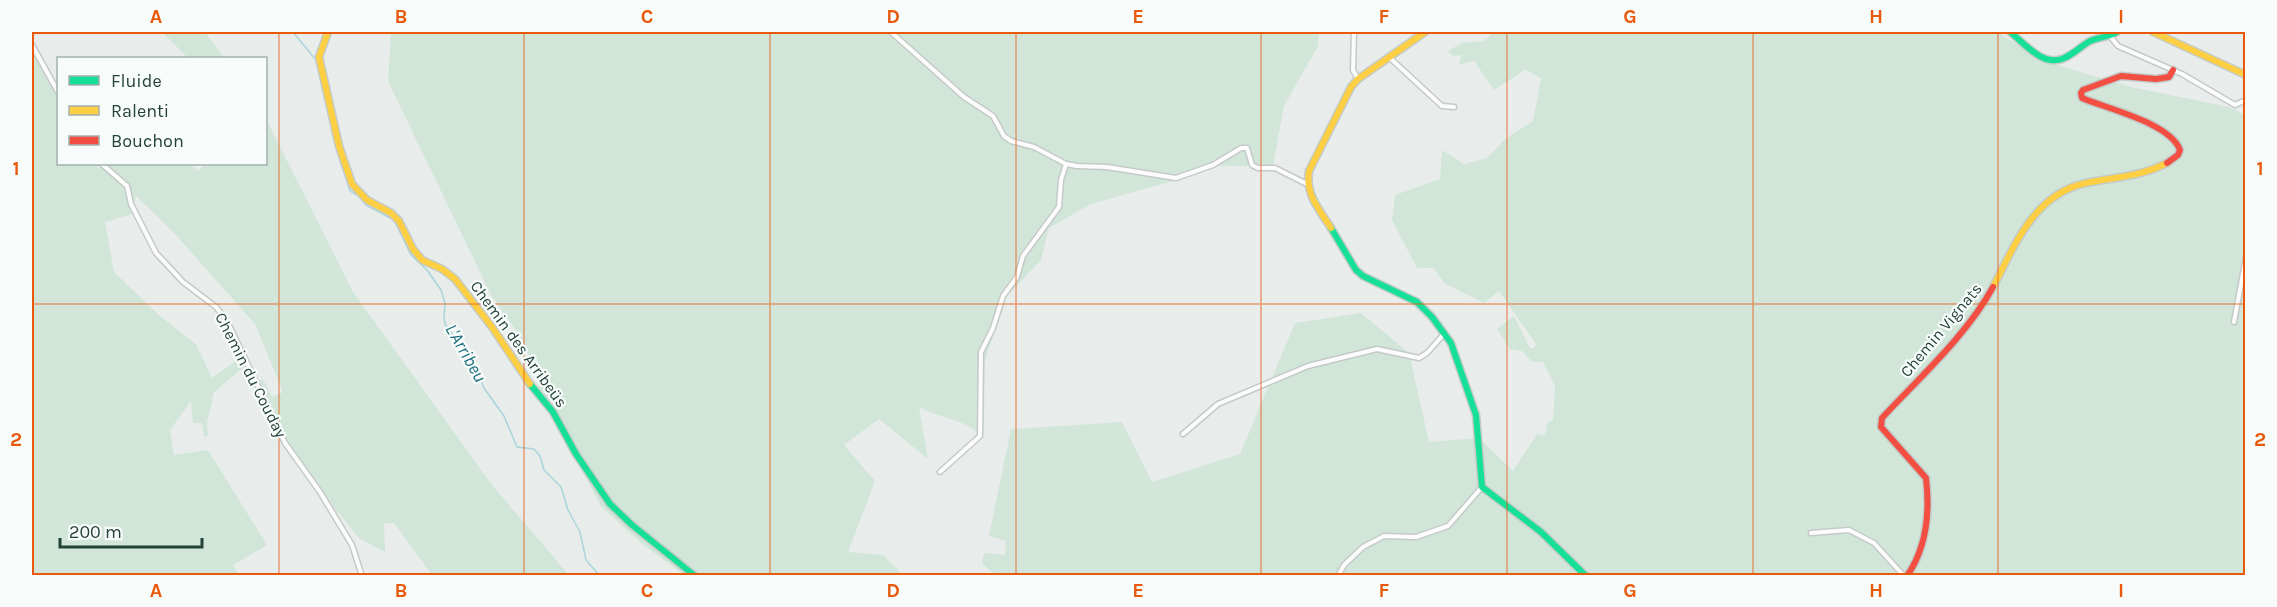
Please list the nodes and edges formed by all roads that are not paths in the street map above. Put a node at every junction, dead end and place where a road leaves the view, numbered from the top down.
1 (328, 32) edge
2 (891, 32) edge
3 (1354, 32) edge
4 (1425, 32) edge
5 (2010, 32) edge
6 (2148, 32) edge
7 (2114, 33) edge
8 (2155, 33) edge
9 (32, 45) edge
10 (1390, 58) junction
11 (2173, 70) junction
12 (2246, 75) edge
13 (1358, 79) junction
14 (57, 90) edge
15 (2246, 100) edge
16 (1454, 107) dead end
17 (1066, 164) junction
18 (103, 165) edge
19 (1307, 184) junction
20 (2246, 257) edge
21 (2234, 322) dead end
22 (1445, 334) junction
23 (1183, 434) dead end
24 (940, 472) dead end
25 (1482, 487) junction
26 (1811, 533) dead end
27 (362, 576) edge
28 (695, 576) edge
29 (1338, 576) edge
30 (1586, 576) edge
31 (1905, 576) edge

1 - 28 street, Chemin des Arribeüs
2 - 17 street
3 - 13 street
4 - 10 street
5 - 7 street
6 - 8 street
7 - 11 street
8 - 12 street
9 - 14 street
10 - 13 street
10 - 16 street
11 - 15 street
11 - 31 street, Chemin Vignats
13 - 19 street
17 - 19 street
17 - 24 street
18 - 27 street, Chemin du Couday
19 - 22 street
20 - 21 street
22 - 23 street
22 - 25 street
25 - 29 street
25 - 30 street
26 - 31 street

